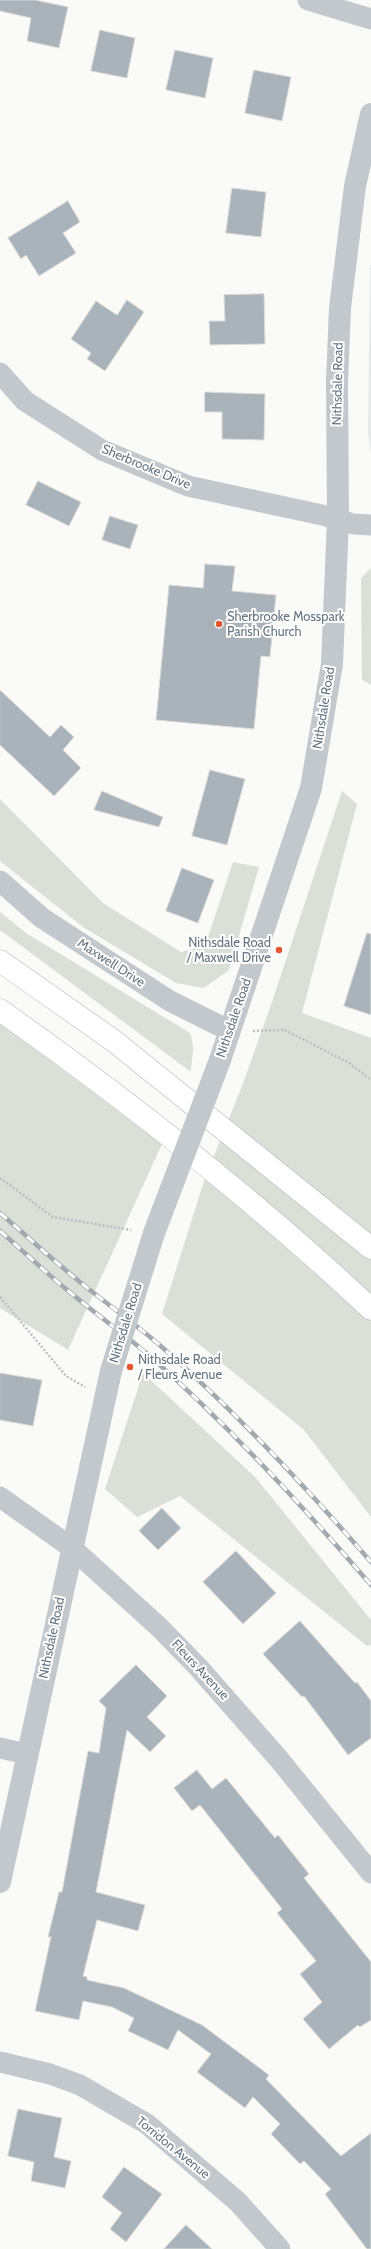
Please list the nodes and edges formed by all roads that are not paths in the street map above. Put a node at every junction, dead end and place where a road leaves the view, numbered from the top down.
1 (308, 0) edge
2 (371, 19) edge
3 (371, 114) edge
4 (0, 373) edge
5 (338, 519) junction
6 (371, 525) edge
7 (0, 881) edge
8 (0, 961) edge
9 (0, 1010) edge
10 (230, 1031) junction
11 (371, 1248) edge
12 (371, 1309) edge
13 (0, 1497) edge
14 (72, 1548) junction
15 (0, 1748) edge
16 (27, 1754) junction
17 (371, 1873) edge
18 (0, 1882) edge
19 (0, 2062) edge
20 (280, 2249) edge

1 - 2 street
3 - 5 street, Nithsdale Road
4 - 5 street, Sherbrooke Drive
5 - 6 street, Sherbrooke Drive
5 - 10 street, Nithsdale Road
7 - 10 street, Maxwell Drive
8 - 11 highway
9 - 12 highway
10 - 14 street, Nithsdale Road, bridge
13 - 14 street, Fleurs Avenue
14 - 16 street, Nithsdale Road
14 - 17 street, Fleurs Avenue
15 - 16 street
16 - 18 street, Nithsdale Road
19 - 20 street, Torridon Avenue

